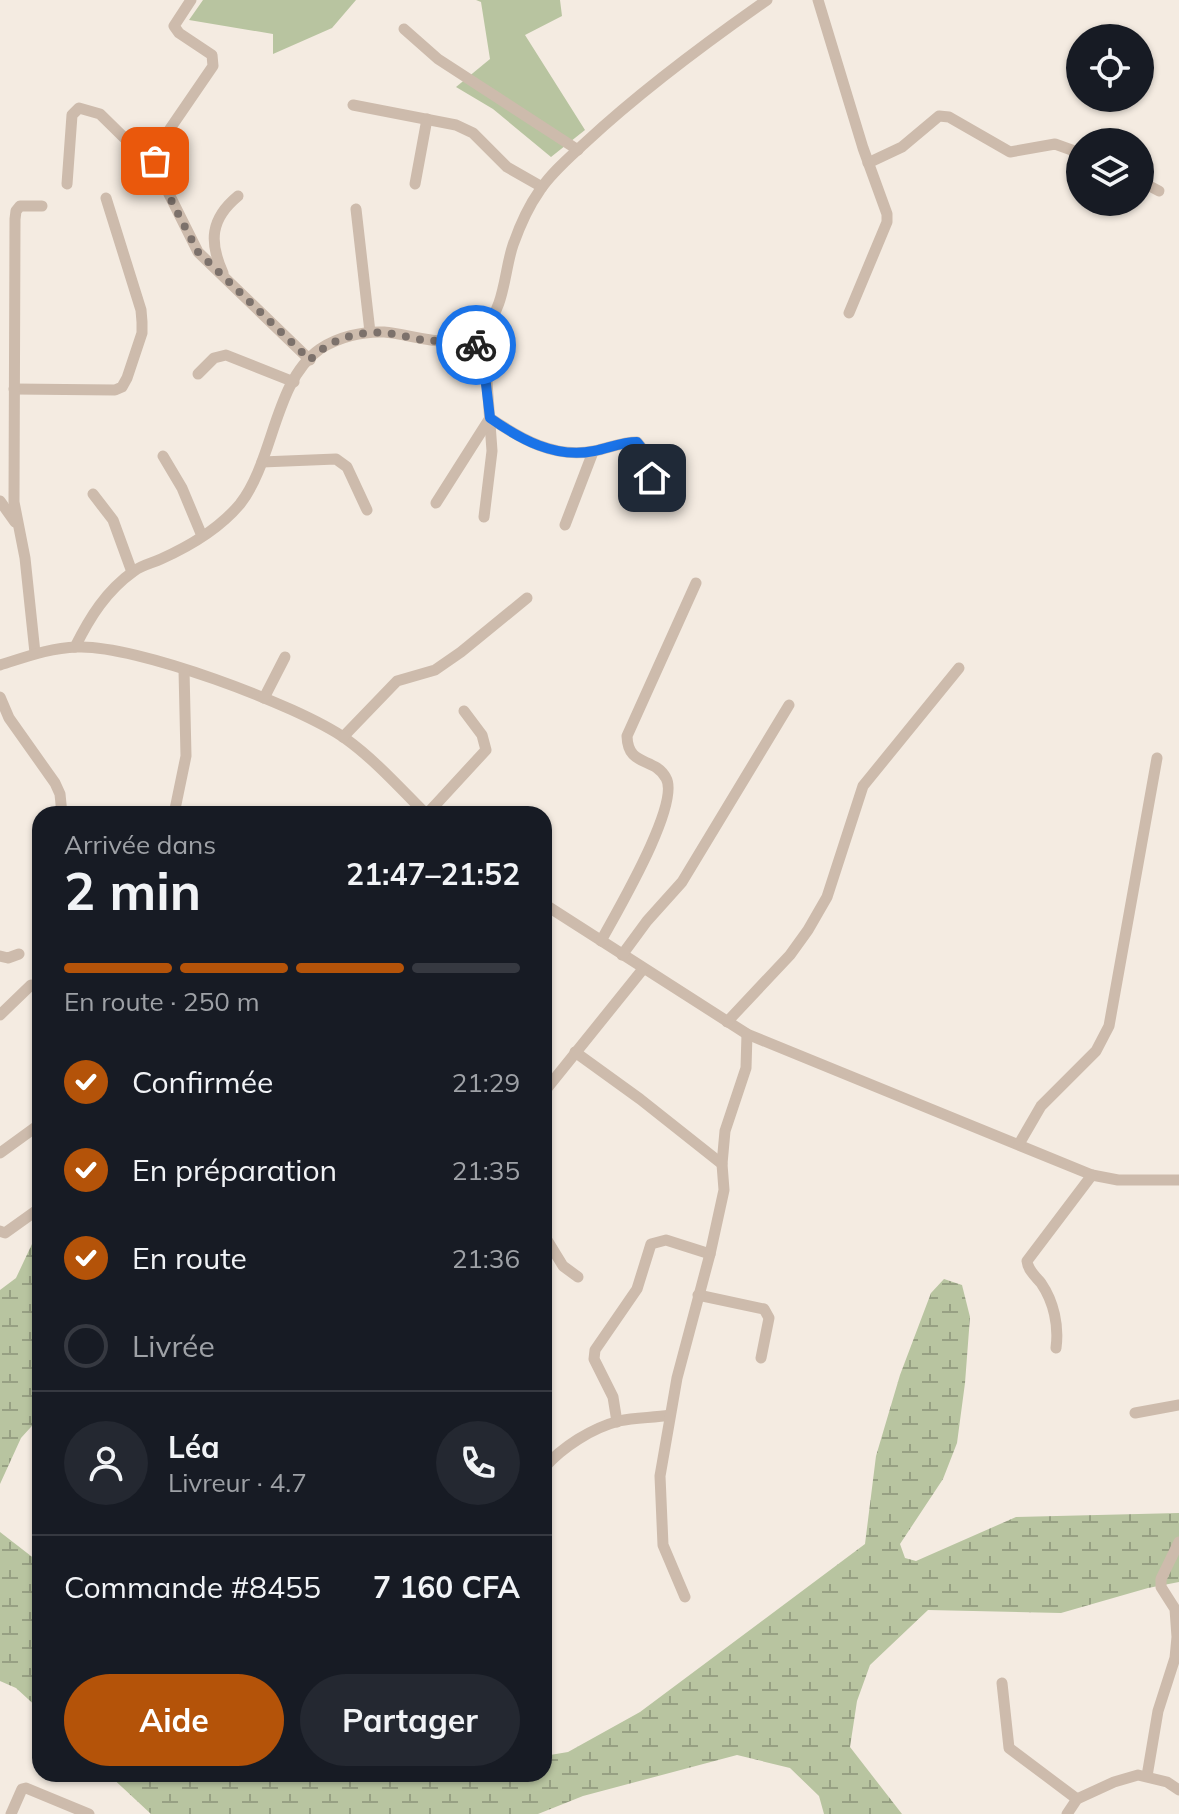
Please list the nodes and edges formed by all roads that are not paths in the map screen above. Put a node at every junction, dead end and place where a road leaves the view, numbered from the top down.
1 (191, 0) edge
2 (767, 0) edge
3 (818, 0) edge
4 (404, 29) dead end
5 (353, 105) dead end
6 (427, 119) junction
7 (1066, 148) edge
8 (578, 150) junction
9 (868, 163) junction
10 (157, 170) junction
11 (67, 184) dead end
12 (415, 184) dead end
13 (542, 187) junction
14 (1154, 188) edge
15 (1159, 191) dead end
16 (238, 196) dead end
17 (106, 198) dead end
18 (42, 206) dead end
19 (356, 209) dead end
20 (223, 274) junction
21 (849, 313) dead end
22 (370, 332) junction
23 (468, 337) junction
24 (310, 360) junction
25 (198, 374) dead end
26 (294, 382) junction
27 (14, 389) junction
28 (490, 418) junction
29 (593, 452) junction
30 (163, 456) dead end
31 (262, 462) junction
32 (93, 494) dead end
33 (0, 501) edge
34 (656, 501) dead end
35 (436, 503) dead end
36 (367, 510) dead end
37 (484, 517) dead end
38 (565, 525) dead end
39 (17, 526) junction
40 (202, 536) junction
41 (132, 572) junction
42 (696, 583) dead end
43 (527, 598) dead end
44 (75, 647) junction
45 (35, 653) junction
46 (285, 657) dead end
47 (0, 665) edge
48 (959, 668) dead end
49 (184, 670) junction
50 (0, 697) edge
51 (264, 698) junction
52 (789, 705) dead end
53 (464, 711) dead end
54 (343, 737) junction
55 (1157, 758) dead end
56 (61, 806) edge
57 (176, 806) edge
58 (418, 806) edge
59 (434, 806) edge
60 (552, 909) edge
61 (601, 941) junction
62 (19, 954) dead end
63 (622, 955) junction
64 (0, 956) edge
65 (643, 969) junction
66 (31, 985) dead end
67 (0, 1015) edge
68 (727, 1022) junction
69 (747, 1034) junction
70 (575, 1052) junction
71 (552, 1082) edge
72 (32, 1130) edge
73 (1019, 1144) junction
74 (0, 1153) edge
75 (722, 1164) junction
76 (1092, 1175) junction
77 (1179, 1180) edge
78 (32, 1214) edge
79 (0, 1231) edge
80 (552, 1248) edge
81 (710, 1254) junction
82 (578, 1277) dead end
83 (698, 1295) junction
84 (1056, 1348) dead end
85 (761, 1358) dead end
86 (1179, 1405) edge
87 (1135, 1413) dead end
88 (670, 1415) junction
89 (617, 1422) junction
90 (552, 1460) edge
91 (1179, 1542) edge
92 (685, 1597) dead end
93 (1002, 1683) dead end
94 (1147, 1776) junction
95 (1179, 1790) edge
96 (1077, 1799) junction
97 (11, 1814) edge
98 (89, 1814) edge
99 (1067, 1814) edge

1 - 10 street
2 - 8 street
3 - 9 street
4 - 8 street
5 - 6 street
6 - 12 street
6 - 13 street
7 - 9 street
8 - 13 street
9 - 21 street
10 - 11 street
10 - 20 street
13 - 23 street
14 - 15 street
16 - 20 street
17 - 27 street
18 - 27 street
19 - 22 street
20 - 24 street
22 - 23 street
22 - 24 street
23 - 28 street
24 - 26 street
25 - 26 street
26 - 31 street
27 - 39 street
28 - 29 street
28 - 35 street
28 - 37 street
29 - 34 street
29 - 38 street
30 - 40 street
31 - 36 street
31 - 40 street
32 - 41 street
33 - 39 street
39 - 45 street
40 - 41 street
41 - 44 street
42 - 61 street
43 - 54 street
44 - 45 street
44 - 49 street
45 - 47 street
46 - 51 street
48 - 68 street
49 - 51 street
49 - 57 street
50 - 56 street
51 - 54 street
52 - 63 street
53 - 59 street
54 - 58 street
55 - 73 street
60 - 61 street
61 - 63 street
62 - 64 street
63 - 65 street
65 - 68 street
65 - 70 street
66 - 67 street
68 - 69 street
69 - 73 street
69 - 75 street
70 - 71 street
70 - 75 street
72 - 74 street
73 - 76 street
75 - 81 street
76 - 77 street
76 - 84 street
78 - 79 street
80 - 82 street
81 - 83 street
81 - 89 street
83 - 85 street
83 - 88 street
86 - 87 street
88 - 89 street
88 - 92 street
89 - 90 street
91 - 94 street
93 - 96 street
94 - 95 street
94 - 96 street
96 - 99 street
97 - 98 street

